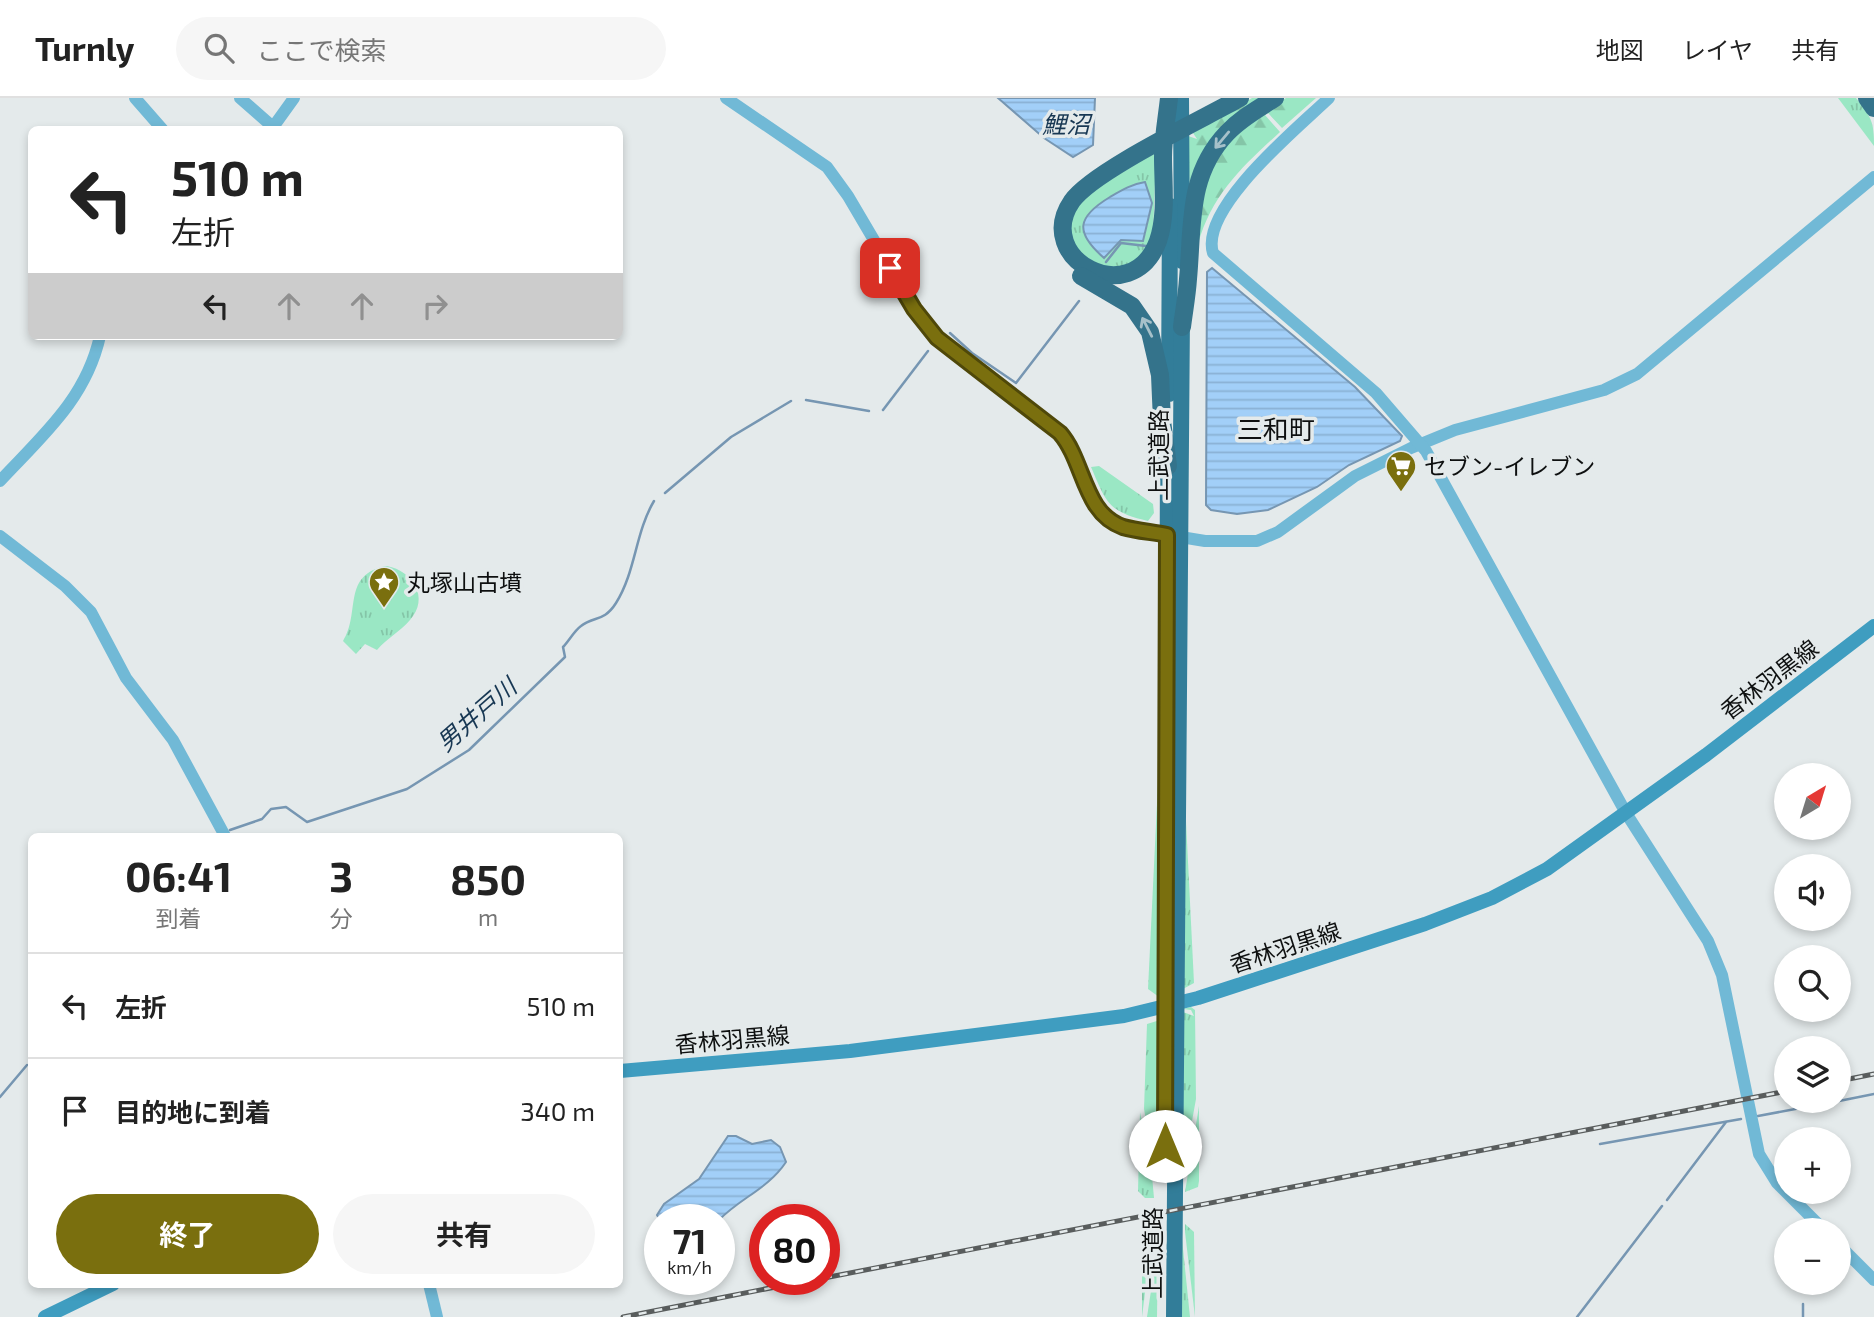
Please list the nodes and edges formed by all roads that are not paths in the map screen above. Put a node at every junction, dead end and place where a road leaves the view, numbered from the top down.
1 (135, 98) edge
2 (240, 98) edge
3 (294, 98) edge
4 (726, 98) edge
5 (1169, 98) edge
6 (1181, 98) edge
7 (1226, 98) edge
8 (1240, 98) edge
9 (1275, 98) edge
10 (1329, 98) edge
11 (1867, 98) edge
12 (1874, 107) edge
13 (1194, 120) junction
14 (160, 126) edge
15 (270, 126) edge
16 (273, 126) edge
17 (1154, 142) junction
18 (1874, 177) edge
19 (1182, 327) junction
20 (99, 340) edge
21 (1421, 444) junction
22 (1168, 466) junction
23 (0, 481) edge
24 (0, 536) edge
25 (1174, 536) junction
26 (1874, 626) edge
27 (1626, 813) junction
28 (223, 833) edge
29 (623, 1071) edge
30 (1812, 1218) edge
31 (1169, 1226) junction
32 (1851, 1257) edge
33 (1874, 1280) edge
34 (105, 1288) edge
35 (430, 1288) edge
36 (45, 1317) edge
37 (437, 1317) edge
38 (1163, 1317) edge
39 (1174, 1317) edge

1 - 14 street
2 - 15 street
3 - 16 street
4 - 25 street
5 - 17 highway
5 - 22 highway, 上武道路
6 - 19 highway, 上武道路
7 - 13 highway
8 - 13 highway
9 -> 19 highway
10 - 21 street
11 - 12 highway
13 - 17 highway
22 -> 17 highway
18 - 21 street
19 - 25 highway, 上武道路
20 - 23 street
21 - 25 street
21 - 27 street
22 - 25 highway, 上武道路
24 - 28 street
25 - 31 highway, 上武道路
26 - 27 main road, 香林羽黒線
27 - 29 main road, 香林羽黒線
27 - 30 street
31 - 38 highway, 上武道路
31 - 39 highway, 上武道路
32 - 33 street
34 - 36 main road
35 - 37 street

